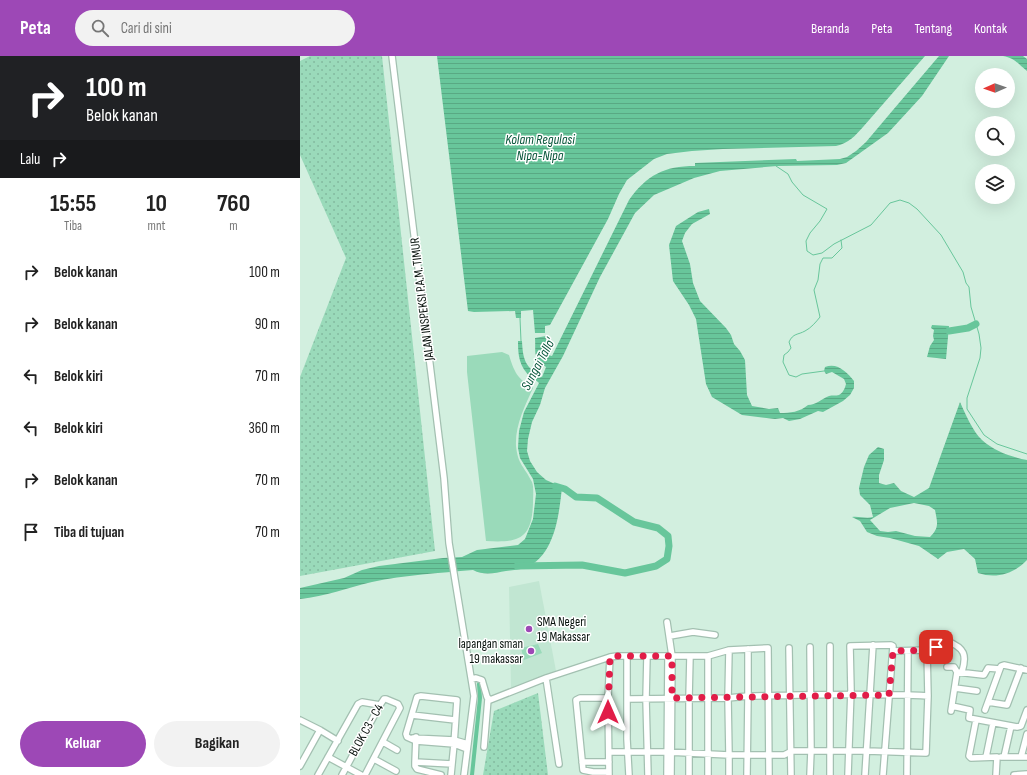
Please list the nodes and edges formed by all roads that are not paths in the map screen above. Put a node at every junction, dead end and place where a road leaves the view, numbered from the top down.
1 (392, 56) edge
2 (667, 622) dead end
3 (715, 634) dead end
4 (670, 636) junction
5 (873, 645) junction
6 (830, 646) dead end
7 (810, 647) dead end
8 (789, 648) dead end
9 (748, 649) junction
10 (729, 650) junction
11 (908, 650) junction
12 (927, 650) junction
13 (893, 651) junction
14 (627, 656) junction
15 (647, 656) junction
16 (670, 656) junction
17 (690, 656) junction
18 (708, 656) junction
19 (610, 657) junction
20 (947, 667) dead end
21 (1000, 669) junction
22 (1024, 669) edge
23 (960, 672) junction
24 (546, 678) junction
25 (472, 679) junction
26 (955, 688) junction
27 (977, 692) dead end
28 (851, 694) junction
29 (870, 694) junction
30 (810, 695) junction
31 (830, 695) junction
32 (889, 695) junction
33 (908, 695) junction
34 (748, 696) junction
35 (769, 696) junction
36 (790, 696) junction
37 (928, 696) junction
38 (608, 698) junction
39 (669, 698) junction
40 (689, 698) junction
41 (707, 698) junction
42 (728, 698) junction
43 (488, 699) junction
44 (627, 699) junction
45 (646, 699) junction
46 (988, 702) junction
47 (380, 705) junction
48 (1027, 709) edge
49 (985, 710) dead end
50 (412, 715) junction
51 (455, 720) junction
52 (976, 720) junction
53 (301, 722) edge
54 (993, 723) junction
55 (1011, 726) junction
56 (1024, 726) edge
57 (320, 730) junction
58 (1027, 734) edge
59 (339, 739) junction
60 (414, 739) junction
61 (383, 742) junction
62 (454, 742) junction
63 (467, 747) junction
64 (484, 747) dead end
65 (397, 750) dead end
66 (792, 751) junction
67 (811, 751) junction
68 (830, 751) junction
69 (849, 751) junction
70 (867, 751) junction
71 (884, 751) junction
72 (609, 752) junction
73 (628, 752) junction
74 (648, 752) junction
75 (670, 752) junction
76 (907, 752) junction
77 (689, 753) junction
78 (708, 754) junction
79 (748, 754) junction
80 (768, 754) junction
81 (729, 755) junction
82 (328, 757) junction
83 (986, 757) junction
84 (997, 757) junction
85 (1004, 757) junction
86 (1024, 757) edge
87 (374, 759) junction
88 (415, 762) junction
89 (582, 762) junction
90 (609, 762) junction
91 (452, 764) junction
92 (559, 764) dead end
93 (300, 766) edge
94 (346, 767) junction
95 (396, 771) dead end
96 (583, 772) edge
97 (609, 773) edge
98 (1027, 774) edge
99 (318, 775) edge
100 (342, 775) edge
101 (361, 775) edge
102 (365, 775) edge
103 (441, 775) edge
104 (451, 775) edge
105 (464, 775) edge
106 (629, 775) edge
107 (648, 775) edge
108 (667, 775) edge
109 (671, 775) edge
110 (689, 775) edge
111 (708, 775) edge
112 (729, 775) edge
113 (747, 775) edge
114 (769, 775) edge
115 (791, 775) edge
116 (810, 775) edge
117 (830, 775) edge
118 (848, 775) edge
119 (866, 775) edge
120 (883, 775) edge
121 (907, 775) edge
122 (996, 775) edge
123 (1014, 775) edge

1 - 25 street, JALAN INSPEKSI P.A.M. TIMUR
2 - 4 street
3 - 4 street
4 - 16 street
5 - 13 street
5 - 28 street
5 - 29 street
6 - 31 street
7 - 30 street
8 - 36 street
9 - 10 street
9 - 34 street
9 - 35 street
10 - 18 street
10 - 42 street
11 - 12 street
11 - 13 street
11 - 33 street
12 - 23 street
12 - 37 street
13 - 32 street
14 - 15 street
14 - 19 street
14 - 44 street
15 - 16 street
15 - 45 street
16 - 17 street
16 - 39 street
17 - 18 street
17 - 40 street
18 - 41 street
19 - 24 street
19 - 38 street
20 - 23 street
21 - 22 street
21 - 23 street
21 - 46 street
22 - 46 street
23 - 26 street
24 - 43 street
24 - 92 street
25 - 43 street
25 - 63 street, JALAN INSPEKSI P.A.M. TIMUR
26 - 27 street
26 - 52 street
28 - 29 street
28 - 31 street
28 - 69 street
29 - 32 street
29 - 70 street
30 - 31 street
30 - 36 street
30 - 67 street
31 - 68 street
32 - 33 street
32 - 71 street
33 - 37 street
33 - 76 street
34 - 35 street
34 - 42 street
34 - 79 street
35 - 36 street
35 - 80 street
36 - 66 street
37 - 76 street
38 - 72 street
38 - 89 street
39 - 40 street
39 - 45 street
39 - 75 street
40 - 41 street
40 - 77 street
41 - 42 street
41 - 78 street
42 - 81 street
43 - 64 street
44 - 45 street
44 - 73 street
45 - 74 street
46 - 49 street
47 - 59 street
47 - 61 street, BLOK C3 - C4
47 - 94 street, BLOK C3 - C4
48 - 56 street
50 - 51 street
50 - 51 street
50 - 60 street
51 - 62 street
52 - 54 street
52 - 83 street
53 - 57 street
54 - 55 street
54 - 83 street
55 - 56 street
55 - 85 street
57 - 59 street
57 - 93 street
58 - 86 street
59 - 82 street
60 - 62 street
60 - 88 street
61 - 65 street
61 - 87 street
62 - 63 street
62 - 91 street
63 - 105 street, JALAN INSPEKSI P.A.M. TIMUR
66 - 67 street
66 - 80 street
66 - 115 street
67 - 68 street
67 - 116 street
68 - 69 street
68 - 117 street
69 - 70 street
69 - 118 street
70 - 71 street
70 - 119 street
71 - 76 street
71 - 120 street
72 - 73 street
72 - 90 street
73 - 74 street
73 - 106 street
74 - 75 street
74 - 107 street
75 - 77 street
75 - 108 street
75 - 109 street
76 - 121 street
77 - 78 street
77 - 110 street
78 - 81 street
78 - 111 street
79 - 80 street
79 - 81 street
79 - 113 street
80 - 114 street
81 - 112 street
82 - 94 street
82 - 99 street
83 - 84 street
84 - 85 street
84 - 122 street
85 - 86 street
87 - 95 street
87 - 102 street
88 - 91 street
88 - 103 street
89 - 90 street
89 - 96 street
90 - 97 street
91 - 104 street
94 - 100 street, BLOK C3 - C4
94 - 101 street
96 - 97 street
98 - 123 street

